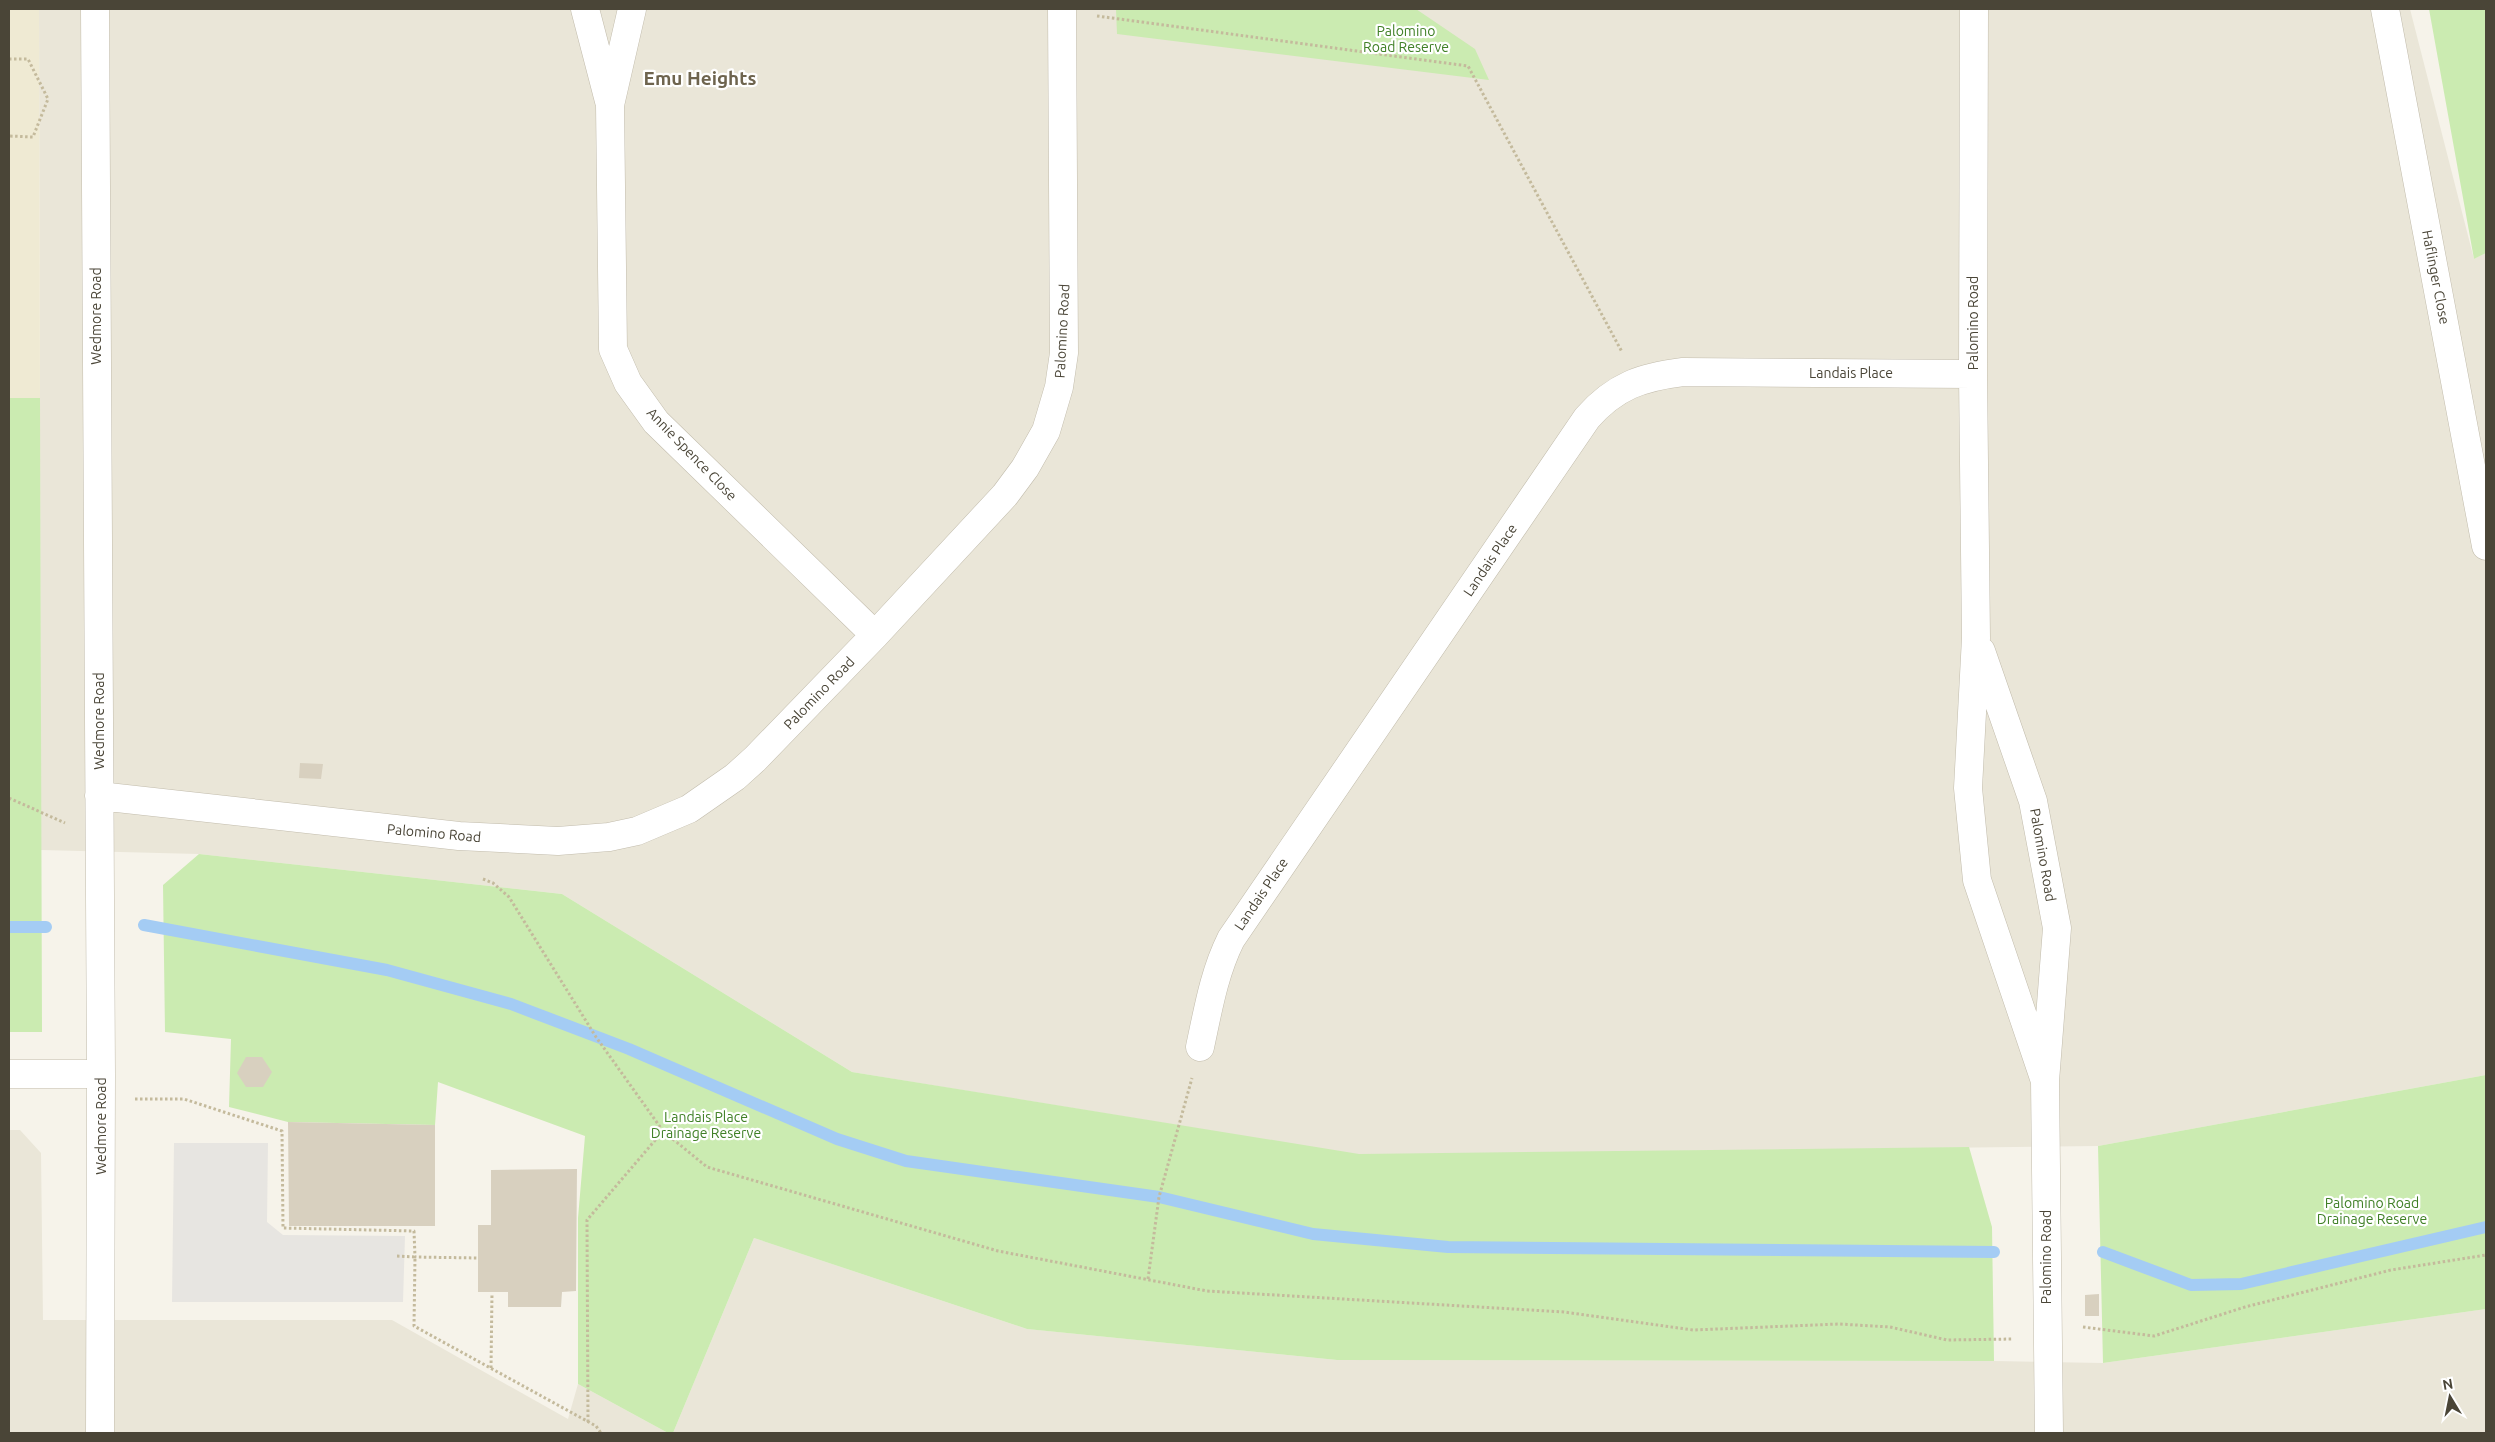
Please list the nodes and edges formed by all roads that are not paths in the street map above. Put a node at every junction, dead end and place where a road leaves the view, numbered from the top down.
1 (95, 9) edge
2 (586, 9) edge
3 (632, 9) edge
4 (1974, 9) edge
5 (2386, 9) edge
6 (1062, 10) edge
7 (610, 105) junction
8 (1973, 374) junction
9 (2486, 546) edge
10 (875, 635) junction
11 (1976, 638) junction
12 (99, 796) junction
13 (1200, 1046) road end
14 (9, 1074) edge
15 (101, 1074) junction
16 (2045, 1081) junction
17 (100, 1433) edge
18 (2048, 1433) edge

1 - 12 street, Wedmore Road
2 - 7 street, Annie Spence Close
3 - 7 street, Annie Spence Close
4 - 8 street, Palomino Road
5 - 9 street, Haflinger Close
6 - 10 street, Palomino Road
7 - 10 street, Annie Spence Close
8 - 11 street, Palomino Road
8 - 13 street, Landais Place
10 - 12 street, Palomino Road
11 - 16 street, Palomino Road
11 - 16 street, Palomino Road
12 - 15 street, Wedmore Road
14 - 15 street
15 - 17 street, Wedmore Road
16 - 18 street, Palomino Road

